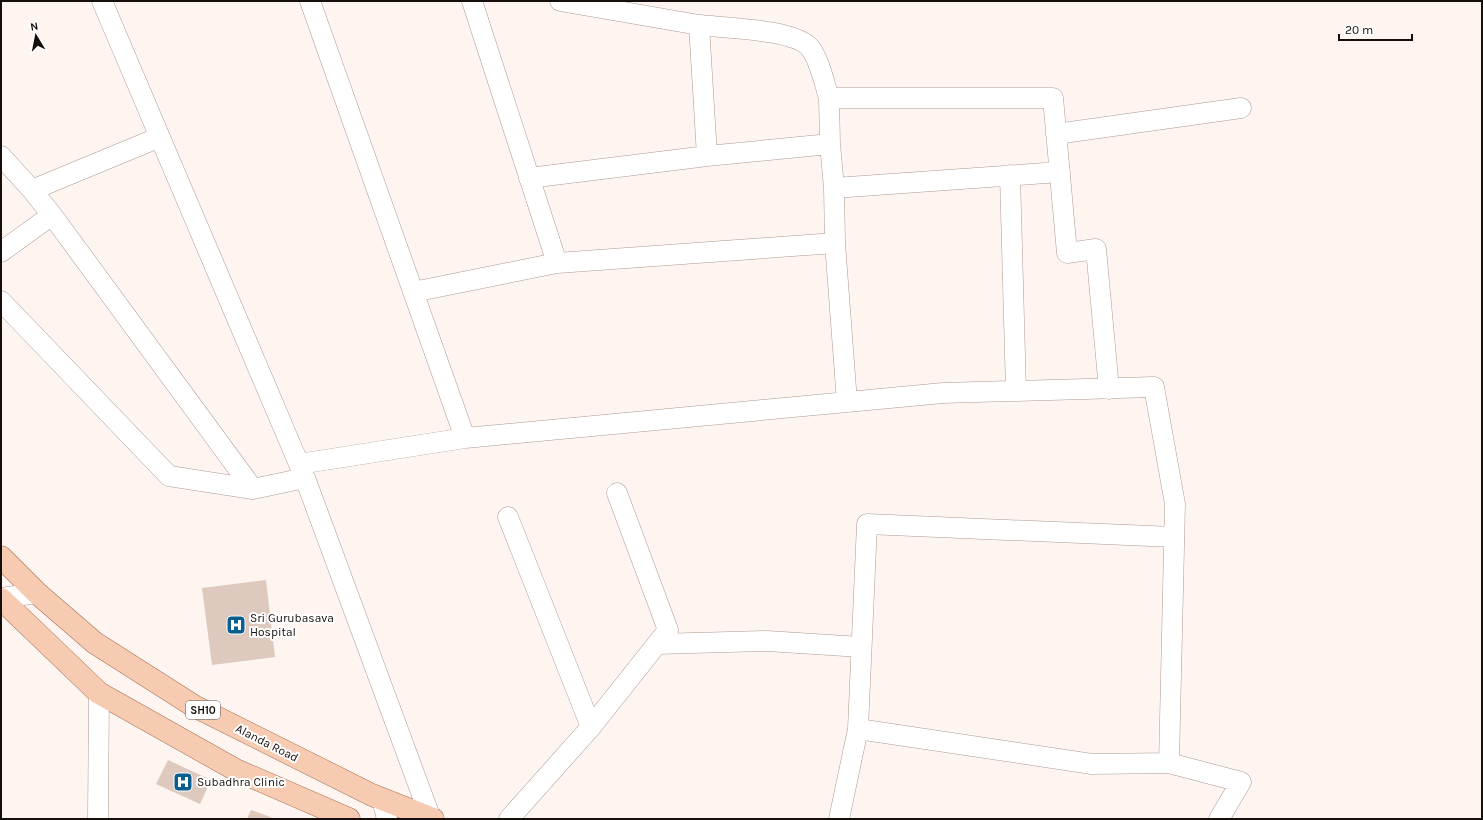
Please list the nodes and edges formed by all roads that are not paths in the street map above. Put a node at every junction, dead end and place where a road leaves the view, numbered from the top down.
1 (102, 1) edge
2 (310, 1) edge
3 (472, 1) edge
4 (560, 1) edge
5 (699, 25) junction
6 (829, 98) junction
7 (1241, 108) dead end
8 (1056, 134) junction
9 (160, 137) junction
10 (830, 144) junction
11 (1, 156) edge
12 (707, 156) junction
13 (1060, 172) junction
14 (1010, 175) junction
15 (529, 178) junction
16 (834, 188) junction
17 (32, 190) junction
18 (52, 215) junction
19 (835, 243) junction
20 (1, 252) edge
21 (557, 263) junction
22 (413, 292) junction
23 (1, 301) edge
24 (1109, 389) junction
25 (1016, 391) junction
26 (847, 402) junction
27 (465, 438) junction
28 (302, 471) junction
29 (253, 488) junction
30 (617, 493) dead end
31 (508, 517) dead end
32 (1174, 537) junction
33 (1, 557) edge
34 (37, 593) junction
35 (1, 599) edge
36 (657, 644) junction
37 (861, 647) junction
38 (99, 693) junction
39 (591, 727) junction
40 (858, 729) junction
41 (1169, 763) junction
42 (384, 809) edge
43 (98, 819) edge
44 (349, 819) edge
45 (432, 819) edge
46 (509, 819) edge
47 (839, 819) edge
48 (1218, 819) edge

1 - 9 street
2 - 22 street
3 - 15 street
4 - 5 street
5 - 6 street
5 - 12 street
6 - 8 street
6 - 10 street
7 - 8 street
8 - 13 street
9 - 17 street
9 - 28 street
10 - 12 street
10 - 16 street
11 - 17 street
12 - 15 street
13 - 14 street
13 - 24 street
14 - 16 street
14 - 25 street
15 - 21 street
16 - 19 street
17 - 18 street
18 - 20 street
18 - 29 street
19 - 21 street
19 - 26 street
21 - 22 street
22 - 27 street
23 - 29 street
24 - 25 street
24 - 32 street
25 - 26 street
26 - 27 street
27 - 28 street
28 - 29 street
28 - 45 street
30 - 36 street
31 - 39 street
32 - 37 street
32 - 41 street
33 - 34 main road, Alanda Road / SH10
34 - 35 street
34 - 42 main road, Alanda Road / SH10
35 - 38 main road
36 - 37 street
36 - 39 street
37 - 40 street
38 - 43 street
38 - 44 main road
39 - 46 street
40 - 41 street
40 - 47 street
41 - 48 street
42 - 45 main road, Alanda Road / SH10

